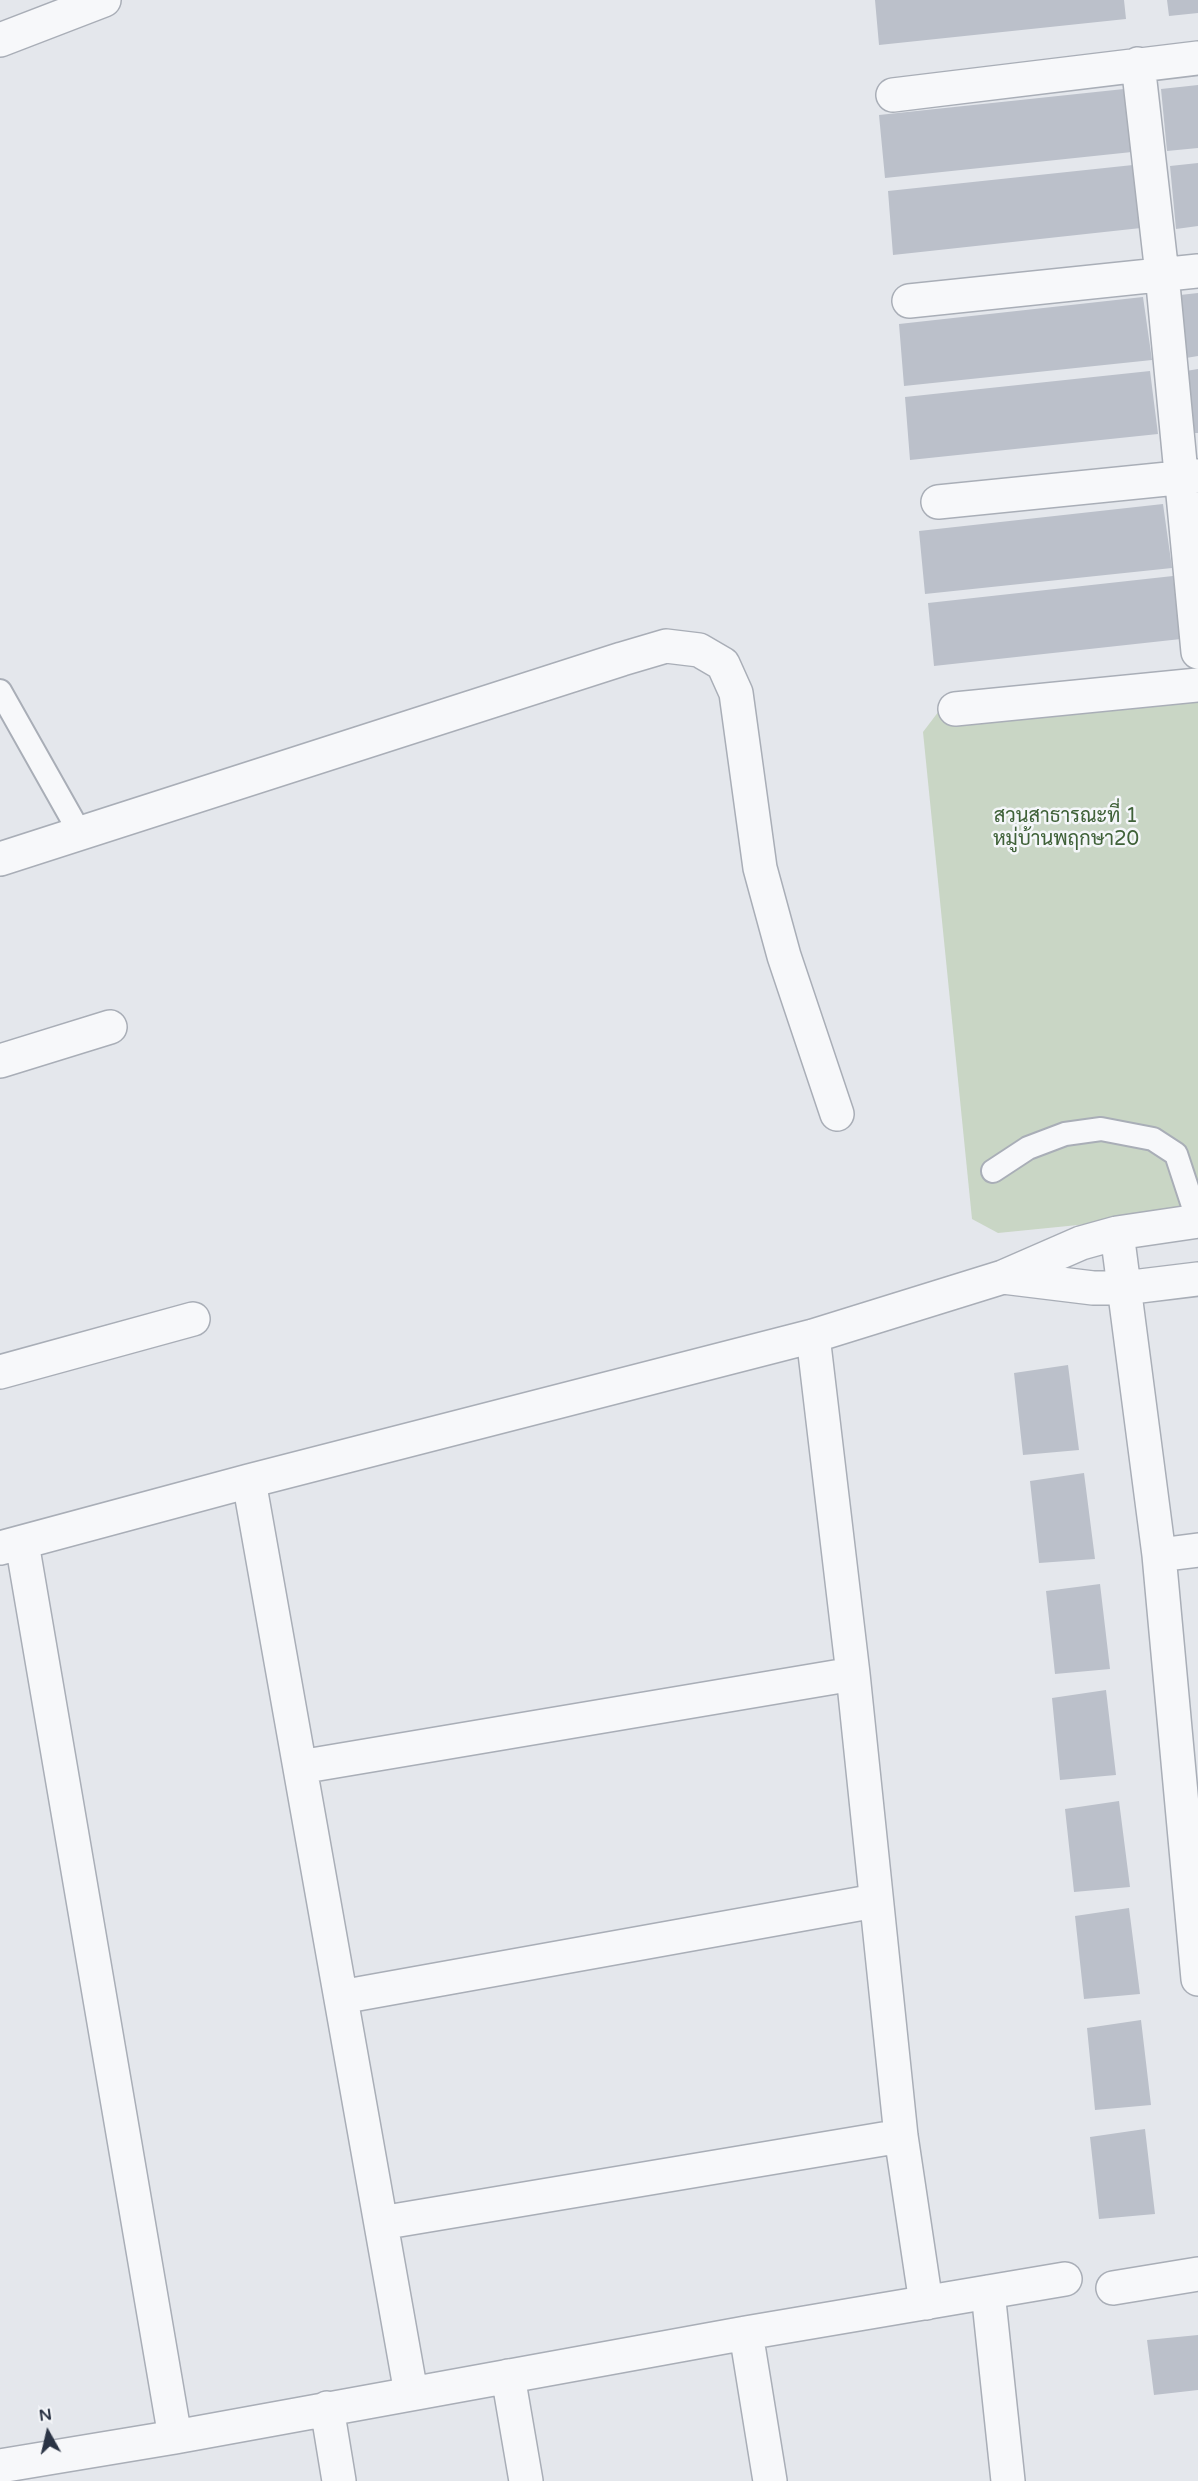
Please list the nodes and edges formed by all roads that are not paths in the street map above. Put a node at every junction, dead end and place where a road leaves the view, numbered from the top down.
1 (104, 0) edge
2 (0, 40) edge
3 (1198, 58) edge
4 (1138, 64) junction
5 (893, 94) dead end
6 (1198, 271) edge
7 (1162, 274) junction
8 (909, 301) dead end
9 (1189, 477) edge
10 (939, 502) dead end
11 (1198, 651) edge
12 (1198, 685) edge
13 (0, 691) edge
14 (955, 710) dead end
15 (80, 833) junction
16 (0, 859) edge
17 (110, 1027) dead end
18 (0, 1061) edge
19 (837, 1114) dead end
20 (993, 1171) dead end
21 (1198, 1221) edge
22 (1117, 1233) junction
23 (1003, 1276) junction
24 (1198, 1279) edge
25 (1124, 1288) junction
26 (193, 1319) dead end
27 (813, 1336) junction
28 (0, 1372) edge
29 (249, 1481) junction
30 (11, 1546) edge
31 (1198, 1550) edge
32 (1159, 1555) junction
33 (853, 1674) junction
34 (300, 1767) junction
35 (1190, 1791) edge
36 (875, 1902) junction
37 (1198, 1979) edge
38 (341, 1997) junction
39 (901, 2136) junction
40 (381, 2223) junction
41 (1198, 2274) edge
42 (1065, 2279) dead end
43 (1113, 2288) dead end
44 (988, 2292) junction
45 (926, 2303) junction
46 (746, 2333) junction
47 (508, 2376) junction
48 (411, 2393) junction
49 (327, 2408) junction
50 (176, 2437) junction
51 (0, 2466) edge
52 (42, 2470) edge
53 (339, 2481) edge
54 (526, 2481) edge
55 (770, 2481) edge
56 (1008, 2481) edge

1 - 2 street
3 - 4 street
4 - 5 street
4 - 7 street
6 - 7 street
7 - 8 street
7 - 9 street
9 - 10 street
9 - 11 street
12 - 14 street
13 - 15 lane
15 - 16 street
15 - 19 street
17 - 18 street
20 - 21 lane
21 - 22 street
22 - 23 street
22 - 25 street
23 - 25 street
23 - 27 street
24 - 25 street
25 - 32 street
26 - 28 street
27 - 29 street
27 - 33 street
29 - 30 street
29 - 34 street
30 - 50 street
31 - 32 street
32 - 35 street
33 - 34 street
33 - 36 street
34 - 38 street
35 - 37 street
36 - 38 street
36 - 39 street
38 - 40 street
39 - 40 street
39 - 45 street
40 - 48 street
41 - 43 street
42 - 44 street
44 - 45 street
44 - 56 street
45 - 46 street
46 - 47 street
46 - 55 street
47 - 48 street
47 - 54 street
48 - 49 street
49 - 50 street
49 - 53 street
50 - 52 street
51 - 52 street

